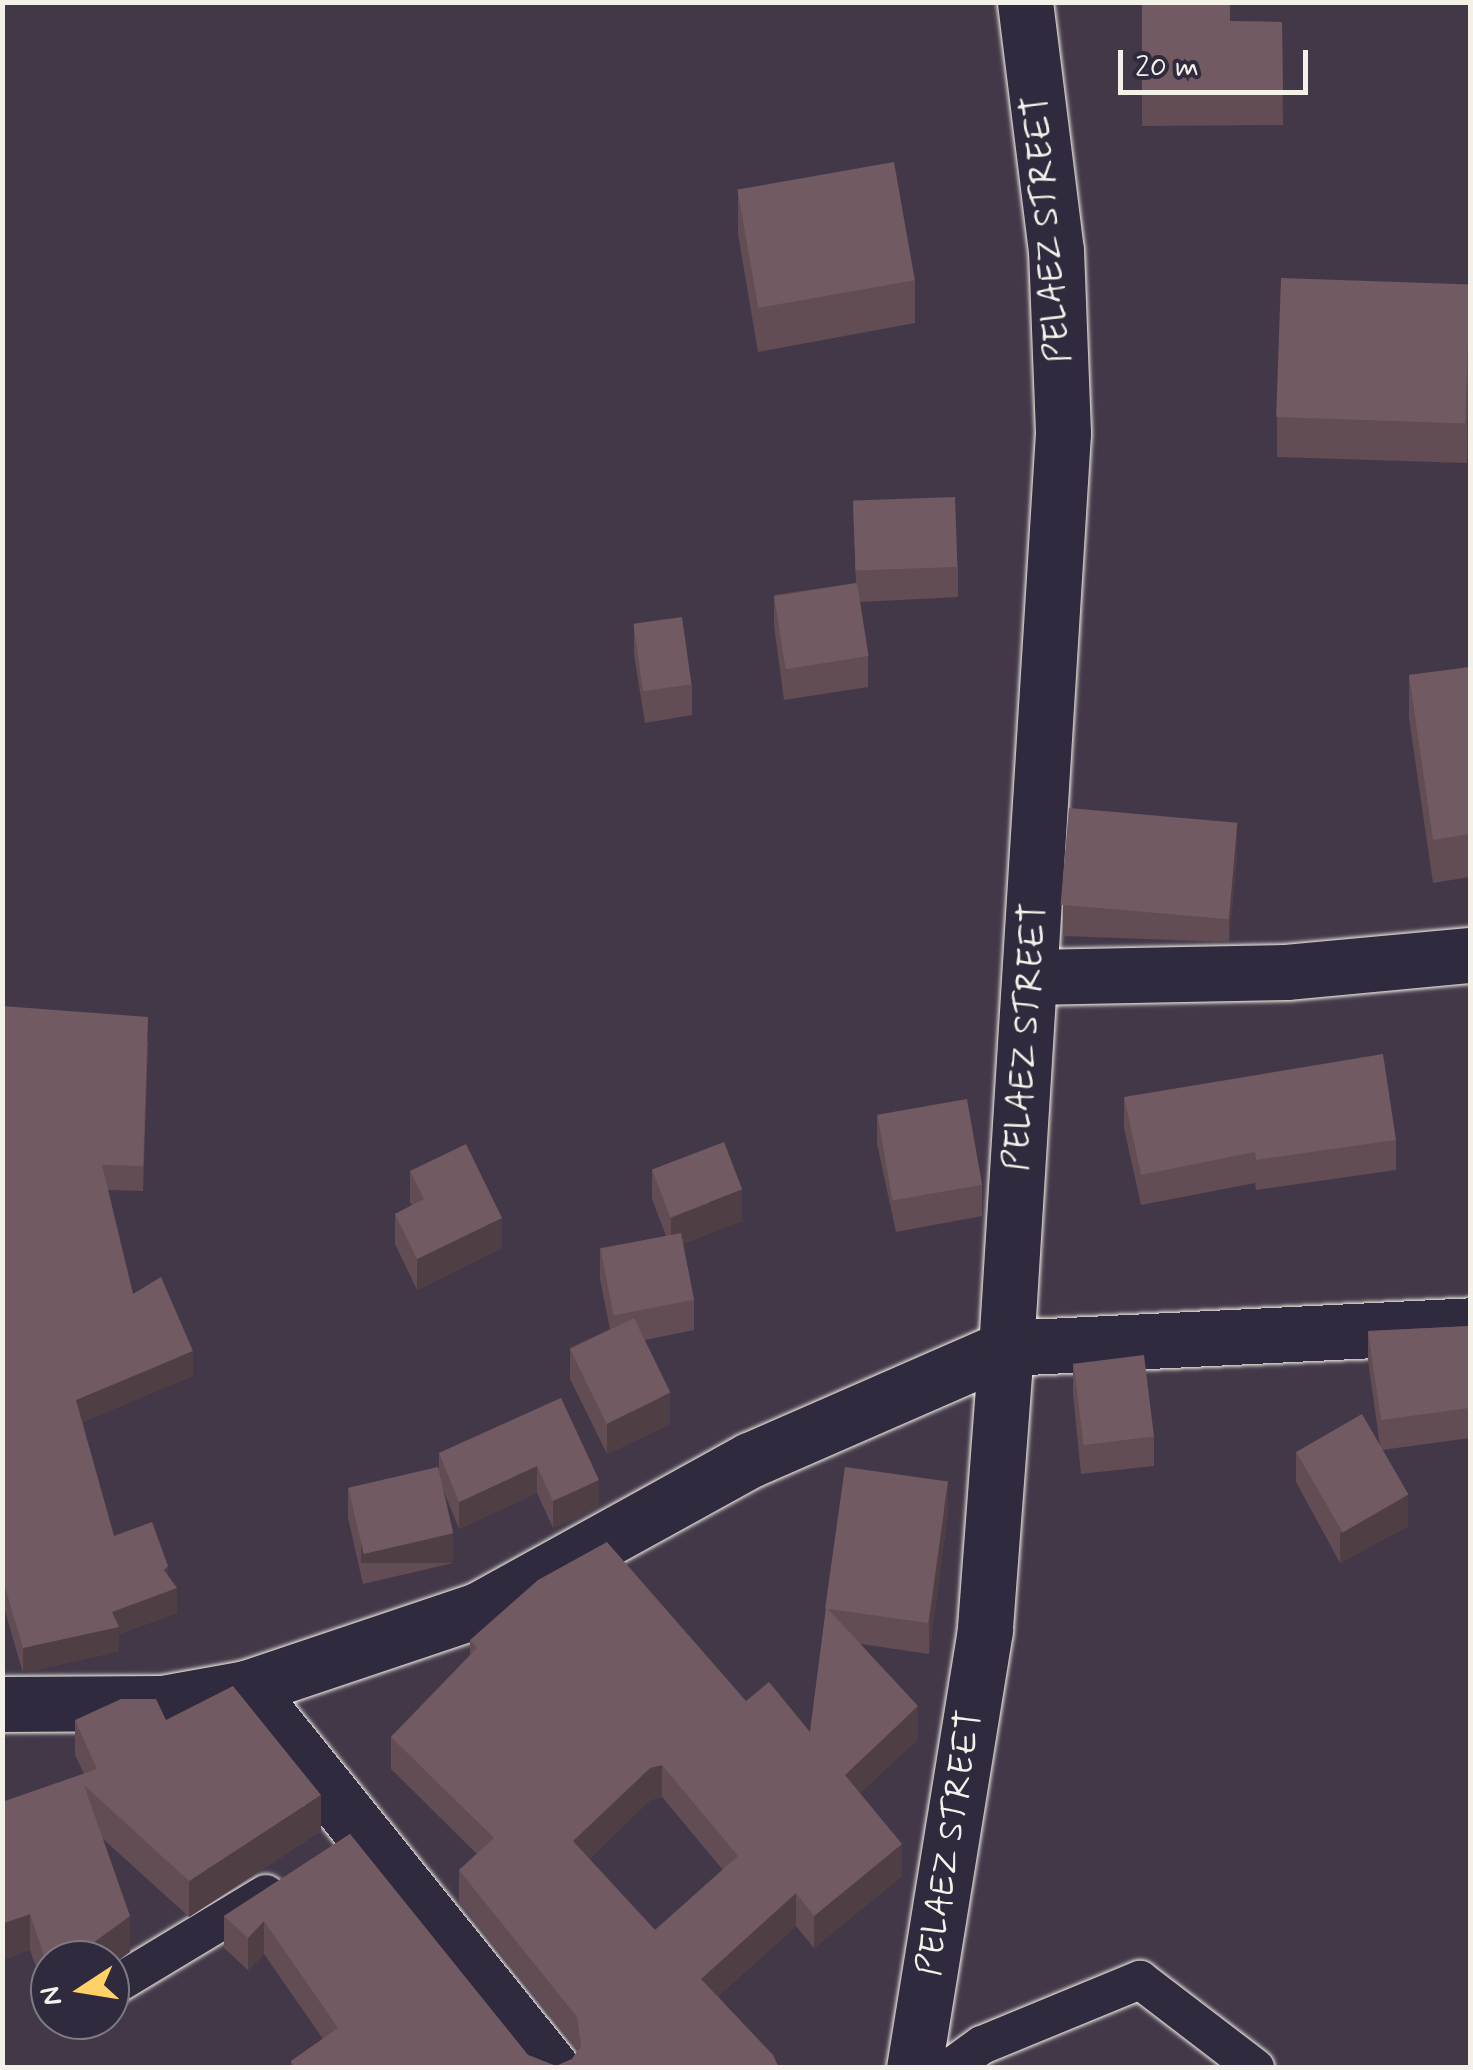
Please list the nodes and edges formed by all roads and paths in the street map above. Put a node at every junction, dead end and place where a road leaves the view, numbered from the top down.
1 (1025, 2) edge
2 (1470, 955) edge
3 (1030, 977) junction
4 (1470, 1325) edge
5 (1006, 1348) junction
6 (246, 1688) junction
7 (2, 1704) edge
8 (294, 1876) edge
9 (130, 1976) edge
10 (552, 2068) edge
11 (914, 2068) edge
12 (950, 2068) edge
13 (1255, 2068) edge

1 - 3 street, PELAEZ STREET
2 - 3 street
3 - 5 street, PELAEZ STREET
4 - 5 street
5 - 6 street
5 - 11 street, PELAEZ STREET
6 - 7 street
6 - 10 street
8 - 9 lane
12 - 13 lane

